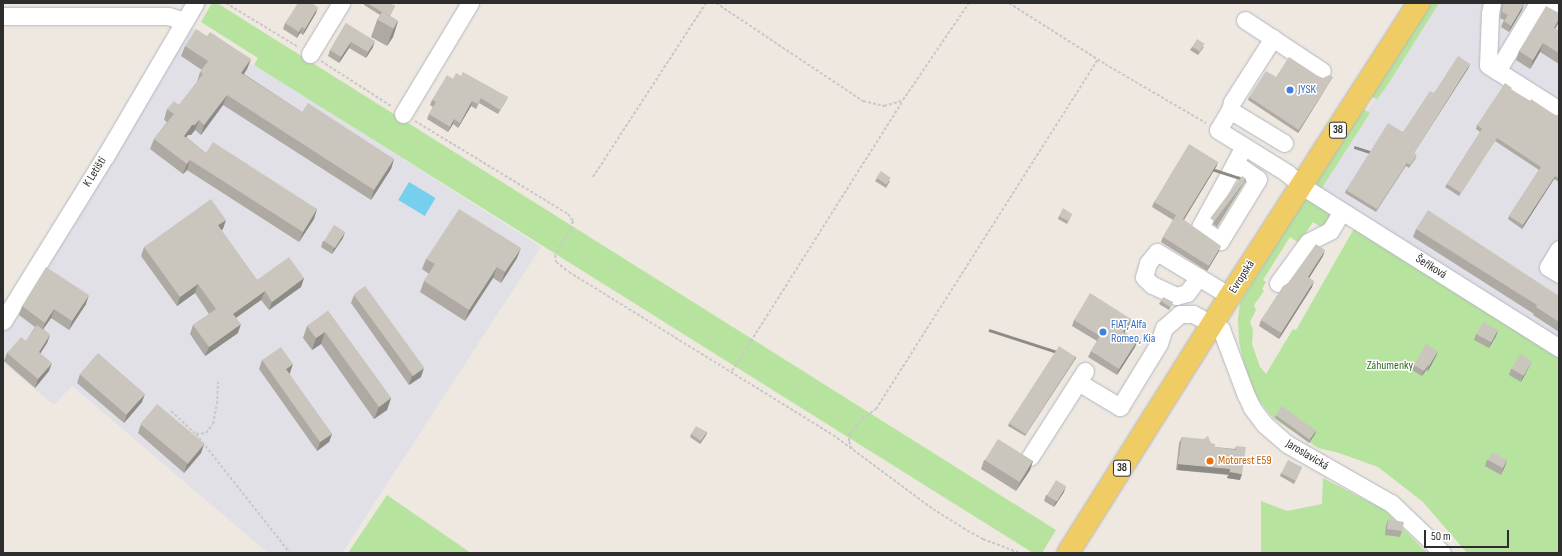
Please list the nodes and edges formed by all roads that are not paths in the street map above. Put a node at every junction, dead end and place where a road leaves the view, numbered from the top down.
1 (195, 3) edge
2 (340, 3) edge
3 (470, 3) edge
4 (1419, 3) edge
5 (1492, 3) edge
6 (1538, 3) edge
7 (1543, 3) edge
8 (1559, 13) edge
9 (3, 16) edge
10 (1245, 20) dead end
11 (184, 21) junction
12 (1273, 38) junction
13 (310, 54) road end
14 (1322, 71) dead end
15 (1497, 71) junction
16 (1230, 110) junction
17 (1559, 110) edge
18 (403, 114) road end
19 (1284, 143) dead end
20 (1244, 146) junction
21 (1235, 163) dead end
22 (1302, 186) junction
23 (1342, 211) junction
24 (1559, 249) edge
25 (1559, 274) edge
26 (1199, 277) dead end
27 (1278, 283) dead end
28 (1230, 296) junction
29 (3, 321) edge
30 (1212, 324) junction
31 (1559, 348) edge
32 (1030, 457) edge
33 (1068, 553) edge
34 (1442, 553) edge

1 - 11 street, K Letišti
2 - 13 street
3 - 18 street
4 - 22 main road, Evropská / 38
5 - 15 street
6 - 15 street
7 - 8 street
9 - 11 street
10 - 12 street
11 - 29 street, K Letišti
12 - 14 street
12 - 16 street
15 - 17 street
16 - 19 street
16 - 20 street, Šeříková
20 - 21 street
20 - 22 street, Šeříková
22 - 23 street, Šeříková
22 - 28 main road, Evropská / 38
23 - 27 street
23 - 31 street, Šeříková
24 - 25 street
26 - 28 street
28 - 30 main road, Evropská / 38
30 - 32 street
30 - 33 main road, Evropská / 38
30 - 34 street, Jaroslavická

